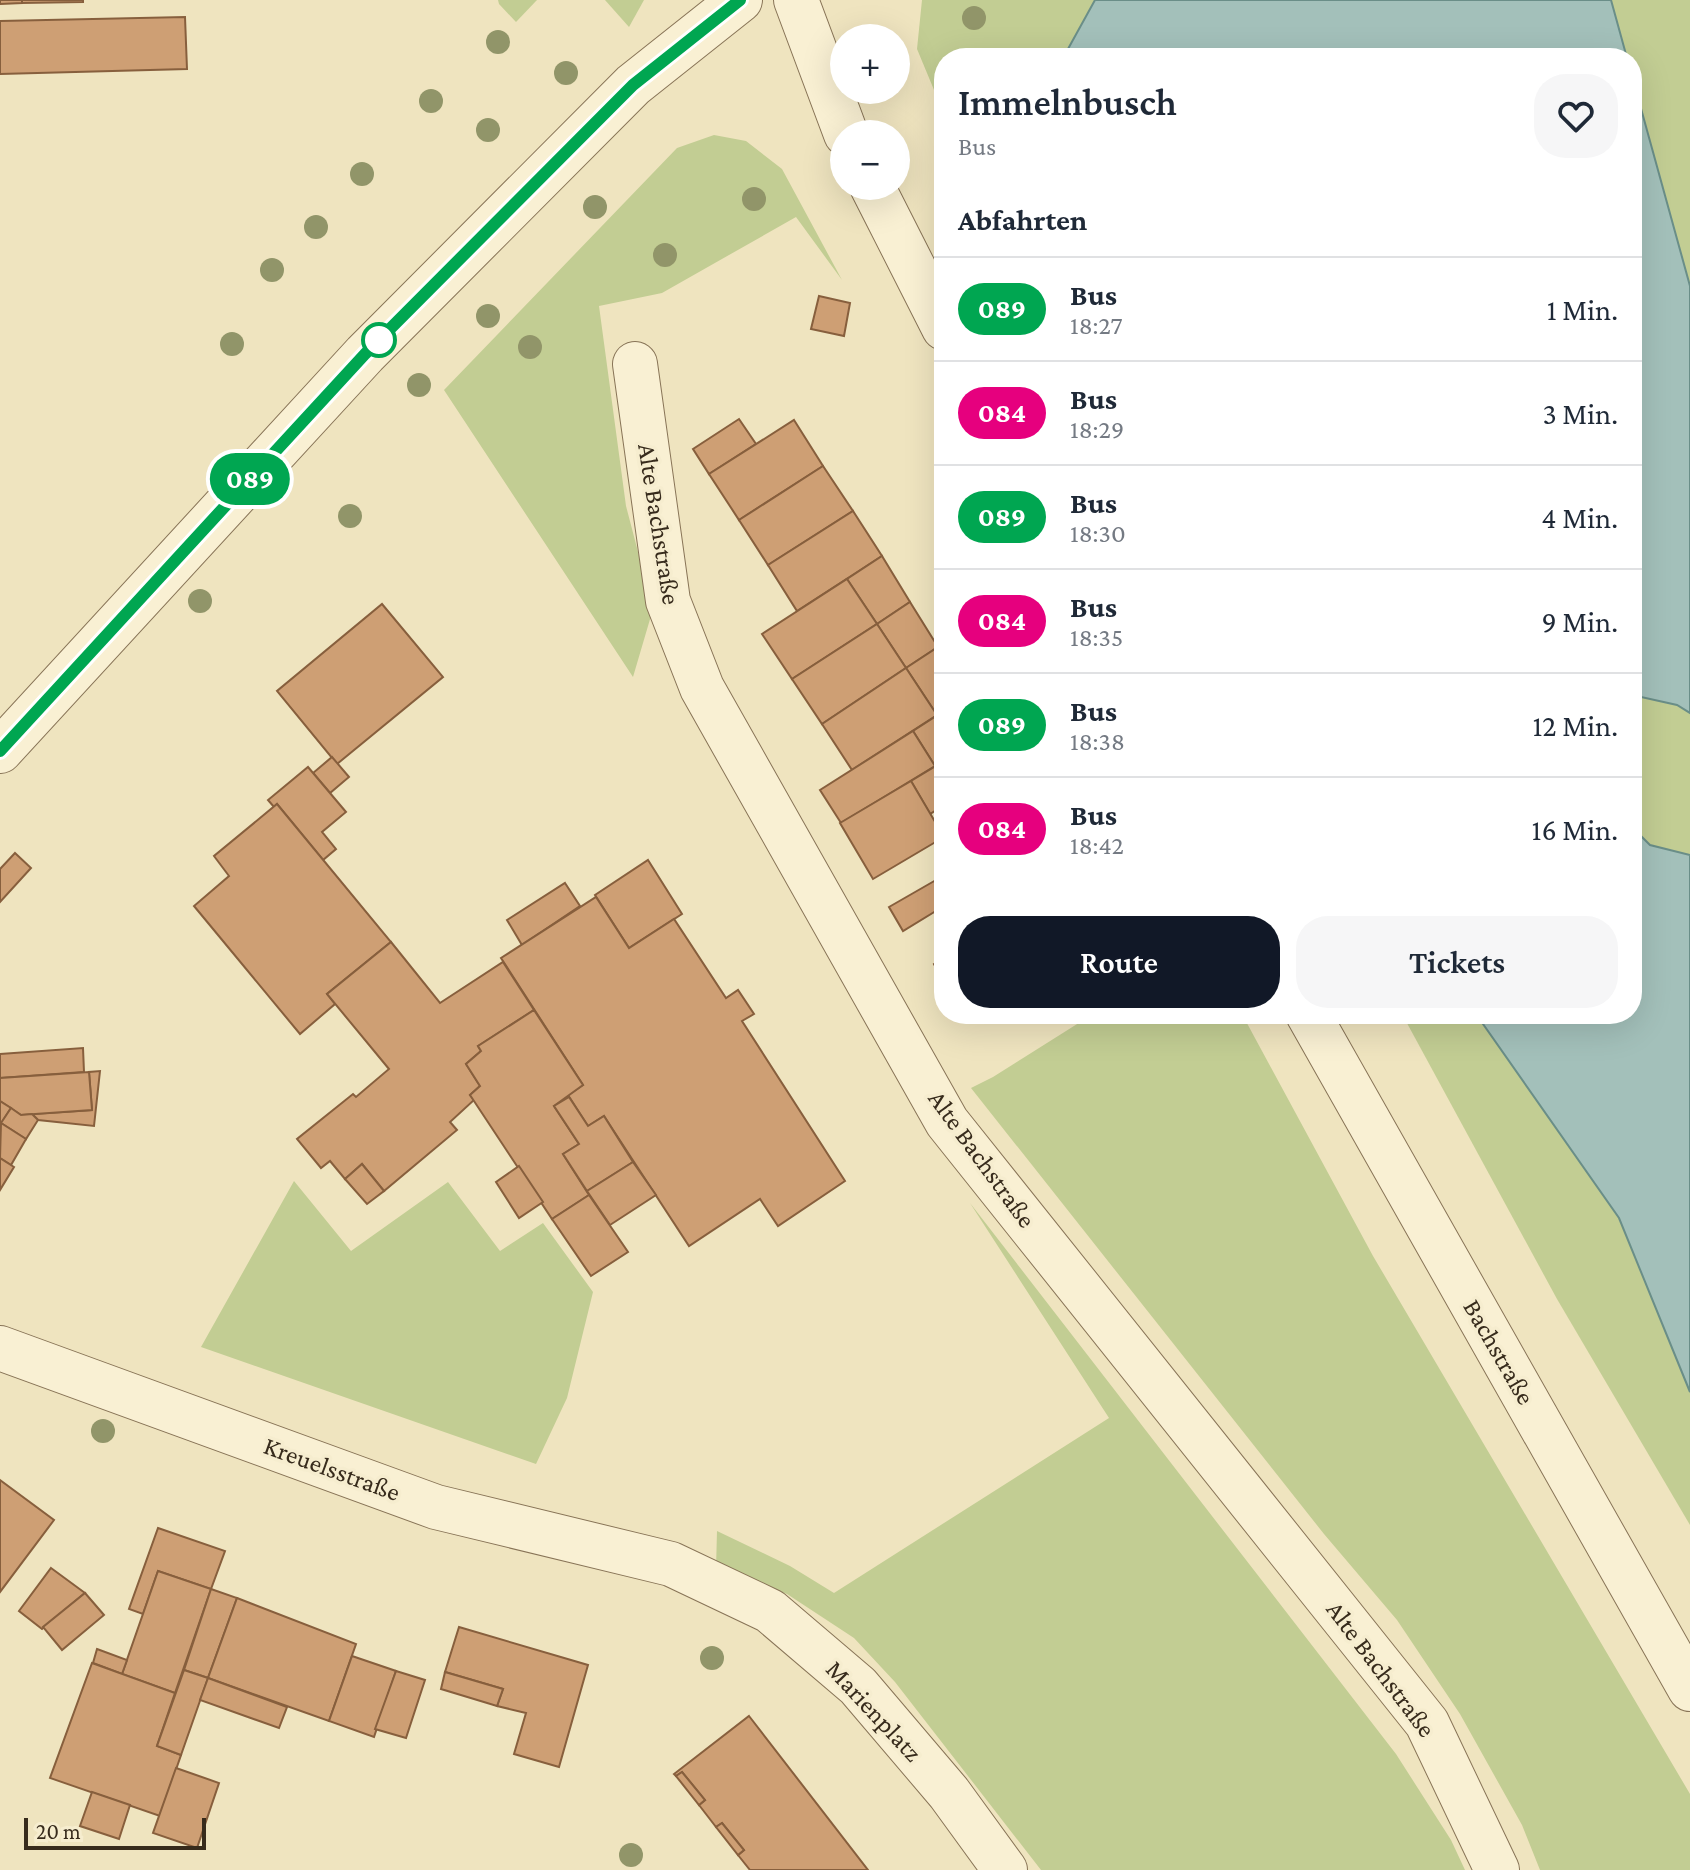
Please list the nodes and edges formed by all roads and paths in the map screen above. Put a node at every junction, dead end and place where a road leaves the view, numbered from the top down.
1 (740, 0) edge
2 (796, 0) edge
3 (841, 120) edge
4 (879, 200) edge
5 (934, 308) edge
6 (635, 364) dead end
7 (0, 751) edge
8 (1314, 1024) edge
9 (0, 1348) edge
10 (671, 1564) joint
11 (1690, 1689) edge
12 (1005, 1870) edge
13 (1497, 1870) edge

1 - 7 street
2 - 3 street
4 - 5 street
6 - 13 street, Alte Bachstraße
8 - 11 street, Bachstraße
9 - 10 street, Kreuelsstraße
10 - 12 street, Marienplatz

